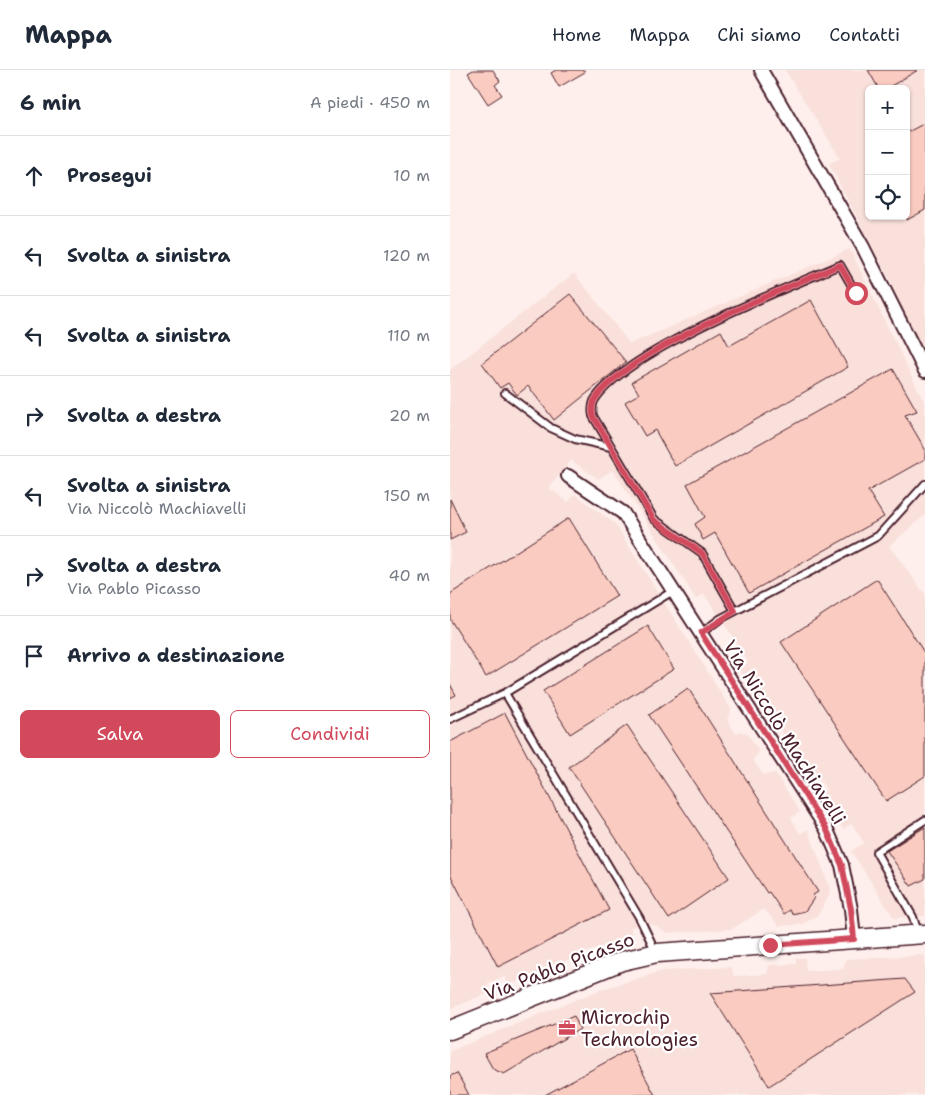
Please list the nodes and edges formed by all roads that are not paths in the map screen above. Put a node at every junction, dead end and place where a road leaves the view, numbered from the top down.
1 (761, 70) edge
2 (856, 293) dead end
3 (925, 371) edge
4 (505, 393) dead end
5 (611, 447) junction
6 (568, 476) dead end
7 (925, 484) edge
8 (674, 591) junction
9 (735, 611) junction
10 (701, 633) junction
11 (505, 693) junction
12 (450, 719) edge
13 (925, 820) edge
14 (922, 934) edge
15 (854, 939) junction
16 (657, 953) junction
17 (450, 1030) edge

1 - 3 street
2 - 5 lane
4 - 5 lane
5 - 9 lane
6 - 8 street, Via Niccolò Machiavelli
7 - 9 lane
8 - 10 street, Via Niccolò Machiavelli
8 - 11 lane
9 - 10 lane
10 - 15 street, Via Niccolò Machiavelli
11 - 12 lane
11 - 16 lane
13 - 14 lane
14 - 15 main road, Via Pablo Picasso
15 - 16 main road, Via Pablo Picasso
16 - 17 main road, Via Pablo Picasso

